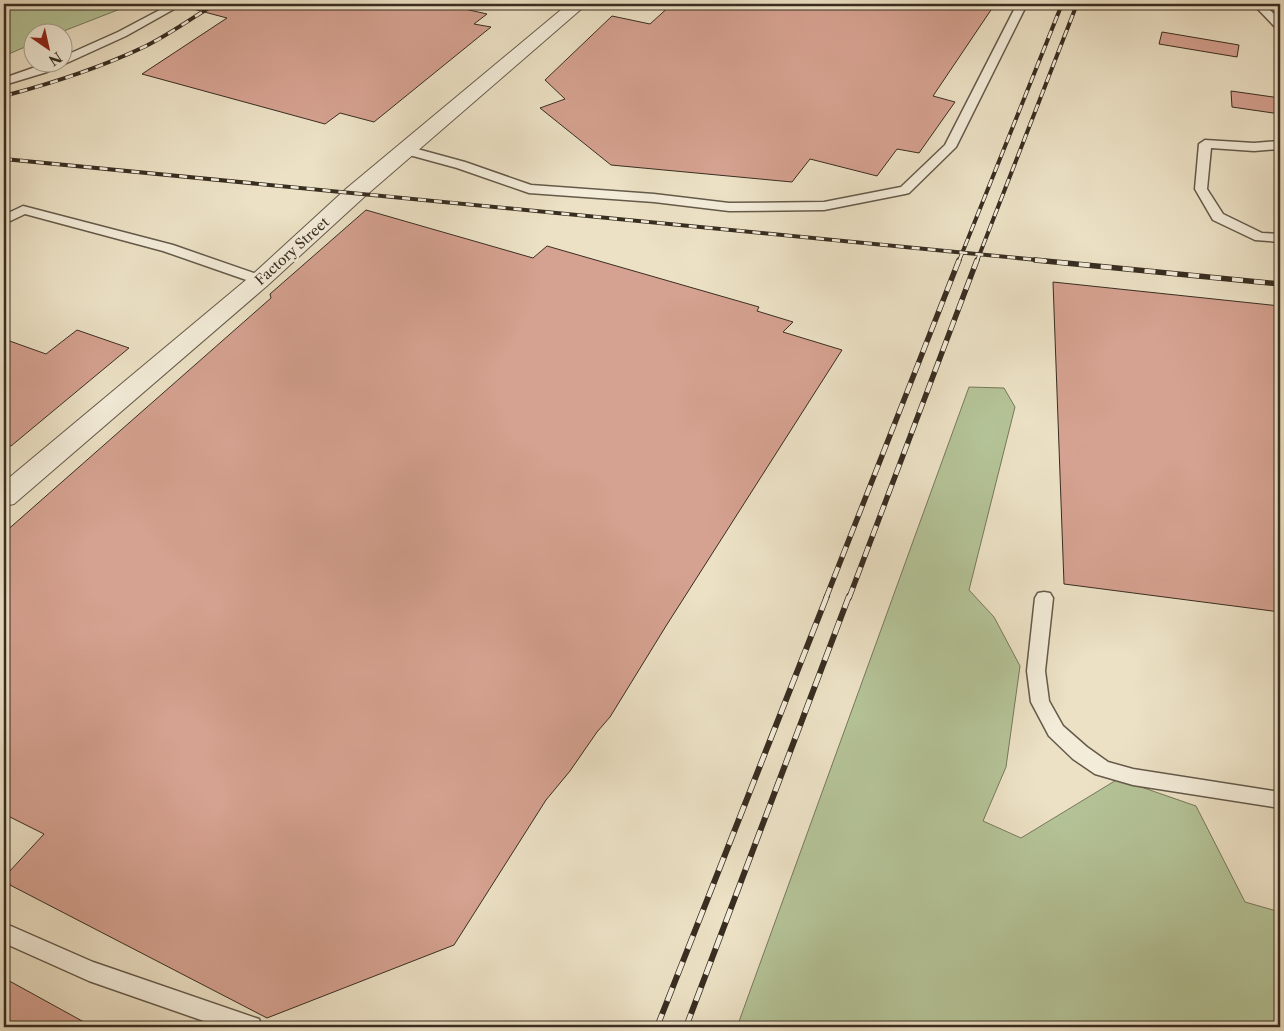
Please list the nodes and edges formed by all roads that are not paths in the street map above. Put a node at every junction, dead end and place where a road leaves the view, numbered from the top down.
1 (178, 4) edge
2 (578, 4) edge
3 (1022, 4) edge
4 (1258, 4) edge
5 (1280, 26) edge
6 (72, 57) edge
7 (36, 72) edge
8 (4, 82) edge
9 (1280, 145) edge
10 (406, 150) junction
11 (4, 220) edge
12 (1280, 238) edge
13 (260, 280) junction
14 (5, 495) edge
15 (1044, 598) dead end
16 (1280, 800) edge
17 (4, 933) edge
18 (251, 1027) edge

1 - 6 lane
2 - 10 street, Factory Street
3 - 10 lane
4 - 5 lane
7 - 8 lane
9 - 12 lane
10 - 13 street, Factory Street
11 - 13 lane
13 - 14 street, Factory Street
15 - 16 lane
17 - 18 lane

